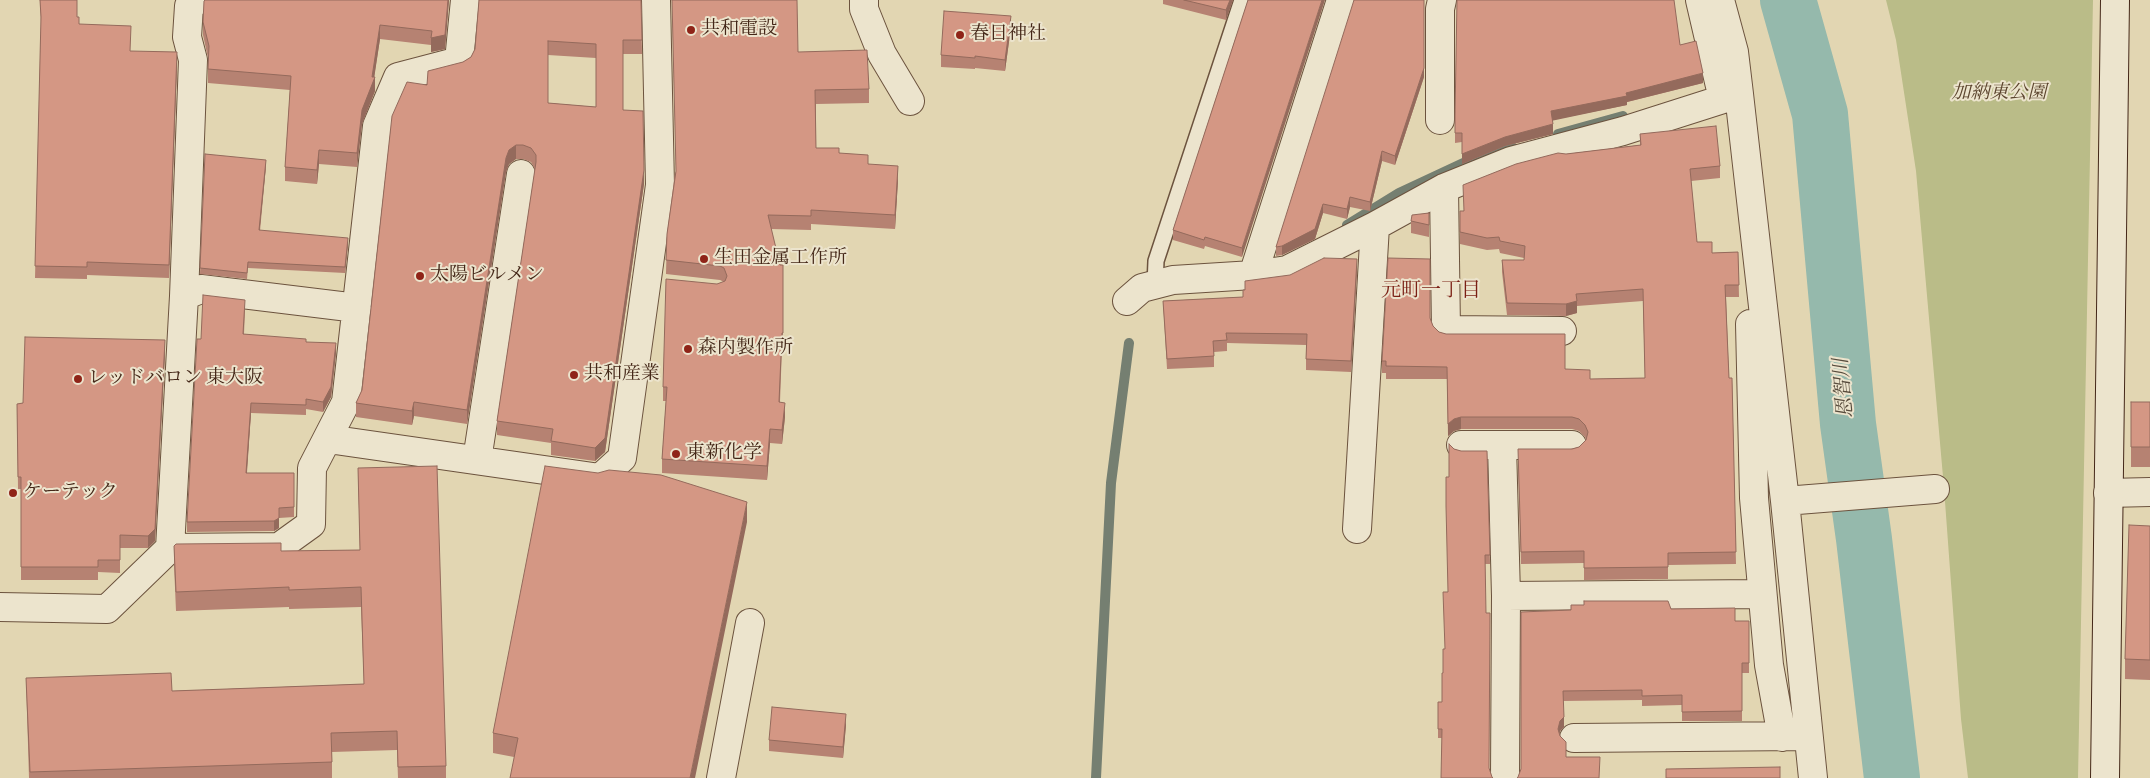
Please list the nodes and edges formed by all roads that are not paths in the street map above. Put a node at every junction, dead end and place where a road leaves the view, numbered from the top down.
1 (198, 0) edge
2 (465, 0) edge
3 (656, 0) edge
4 (864, 0) edge
5 (1242, 0) edge
6 (1341, 0) edge
7 (1442, 0) edge
8 (1700, 0) edge
9 (1720, 0) edge
10 (2115, 0) edge
11 (1731, 96) junction
12 (910, 101) dead end
13 (1440, 120) dead end
14 (521, 174) dead end
15 (1444, 188) junction
16 (1375, 226) junction
17 (1756, 230) junction
18 (1253, 275) junction
19 (1154, 285) junction
20 (184, 296) junction
21 (1127, 302) dead end
22 (357, 308) junction
23 (1562, 331) dead end
24 (328, 439) junction
25 (1461, 445) dead end
26 (1502, 445) junction
27 (1572, 445) dead end
28 (477, 460) junction
29 (1935, 489) dead end
30 (2150, 492) edge
31 (2108, 494) junction
32 (1785, 501) junction
33 (1358, 529) dead end
34 (170, 548) junction
35 (1762, 594) junction
36 (1506, 596) junction
37 (0, 607) edge
38 (750, 623) dead end
39 (1795, 737) junction
40 (1574, 738) dead end
41 (722, 778) edge
42 (1505, 778) edge
43 (1813, 778) edge
44 (2105, 778) edge

1 - 20 street
2 - 22 street
3 - 28 street
4 - 12 street
5 - 19 lane
6 - 18 street
7 - 13 street
8 - 11 street
9 - 11 street
10 - 31 street
11 - 15 street
11 - 17 street
14 - 28 street
15 - 16 street
15 - 23 street
16 - 18 street
16 - 33 street
17 - 32 street
17 - 35 street
18 - 19 street
19 - 21 street
20 - 22 street
20 - 34 street
22 - 24 street
24 - 28 street
24 - 34 street
25 - 26 street
26 - 27 street
26 - 36 street
29 - 32 street
30 - 31 street
31 - 44 street
32 - 39 street
34 - 37 street
35 - 36 street
35 - 39 street
36 - 42 street
38 - 41 street
39 - 40 street
39 - 43 street

